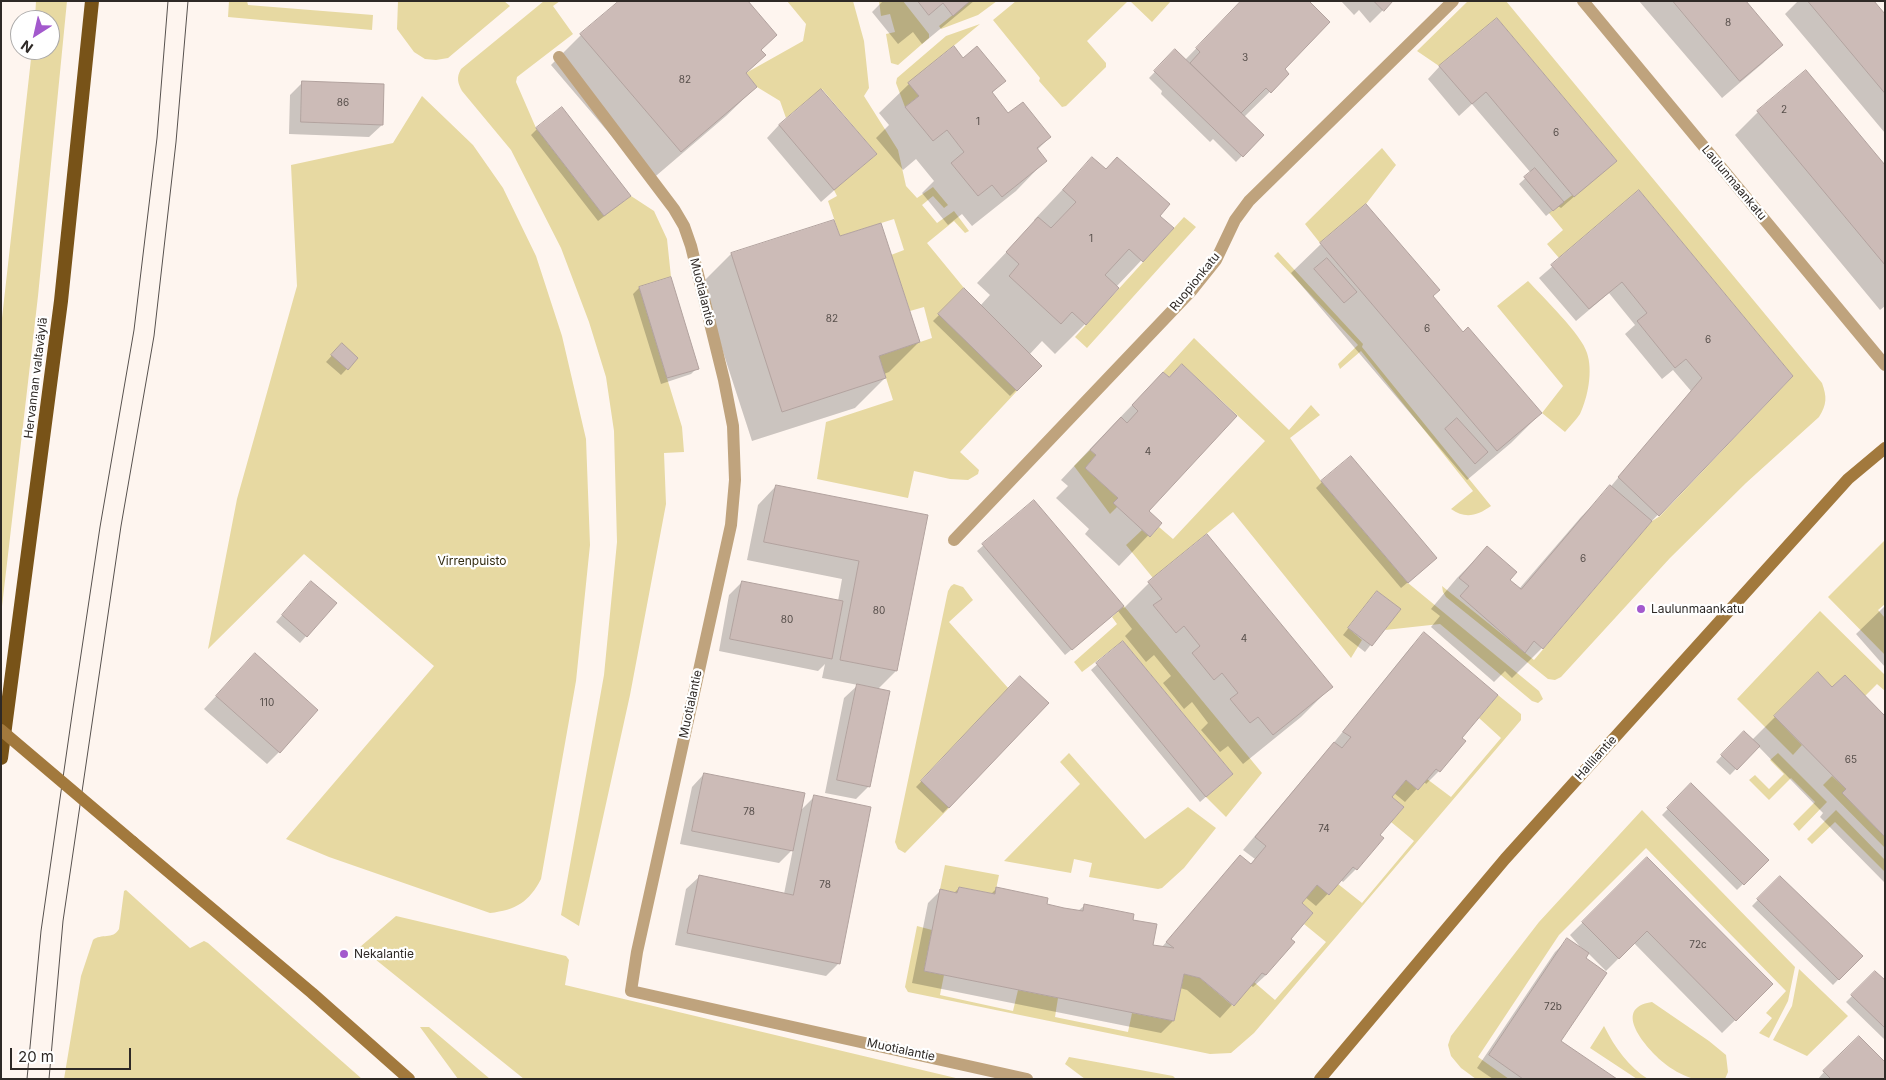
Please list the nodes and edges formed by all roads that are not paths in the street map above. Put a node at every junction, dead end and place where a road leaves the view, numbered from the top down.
1 (92, 1) edge
2 (1453, 1) edge
3 (1583, 1) edge
4 (559, 57) dead end
5 (1885, 365) edge
6 (1885, 448) edge
7 (954, 540) dead end
8 (1, 730) edge
9 (1, 758) edge
10 (409, 1079) edge
11 (1027, 1079) edge
12 (1320, 1079) edge

1 - 9 highway, Hervannan valtaväylä
2 - 7 street, Ruopionkatu
3 - 5 street, Laulunmaankatu
4 - 11 street, Muotialantie
6 - 12 main road, Hallilantie
8 - 10 main road, bridge

